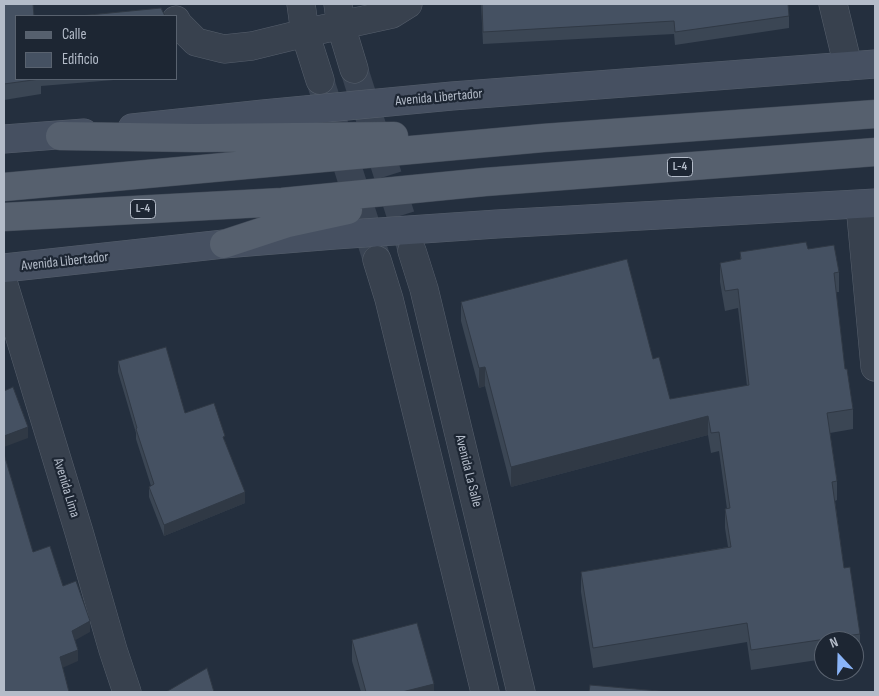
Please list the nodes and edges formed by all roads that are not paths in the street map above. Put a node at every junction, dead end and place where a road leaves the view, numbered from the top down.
1 (301, 4) edge
2 (408, 4) edge
3 (833, 4) edge
4 (340, 15) edge
5 (178, 24) edge
6 (305, 33) junction
7 (875, 64) edge
8 (848, 66) junction
9 (354, 69) tunnel mouth
10 (320, 80) tunnel mouth
11 (875, 114) edge
12 (60, 136) junction
13 (543, 138) junction
14 (4, 140) edge
15 (875, 152) edge
16 (484, 182) junction
17 (4, 187) edge
18 (868, 204) edge
19 (4, 217) edge
20 (224, 244) junction
21 (412, 251) tunnel mouth
22 (377, 260) tunnel mouth
23 (4, 268) edge
24 (4, 285) edge
25 (875, 367) edge
26 (127, 692) edge
27 (484, 692) edge
28 (521, 692) edge

1 - 6 street
2 - 4 street
3 - 8 street
4 - 6 street
4 - 9 street
5 - 6 street
6 - 10 street
7 - 8 main road, Avenida Libertador
8 - 12 main road, Avenida Libertador
11 - 13 main road
12 - 13 main road
12 - 14 main road, Avenida Libertador
13 - 17 main road
15 - 16 main road, L-4
16 - 19 main road, L-4
16 - 20 main road, L-4
18 - 20 main road, Avenida Libertador / L-4
18 - 25 street
20 - 23 main road, Avenida Libertador / L-4
21 - 28 street, Avenida La Salle
22 - 27 street
24 - 26 street, Avenida Lima

